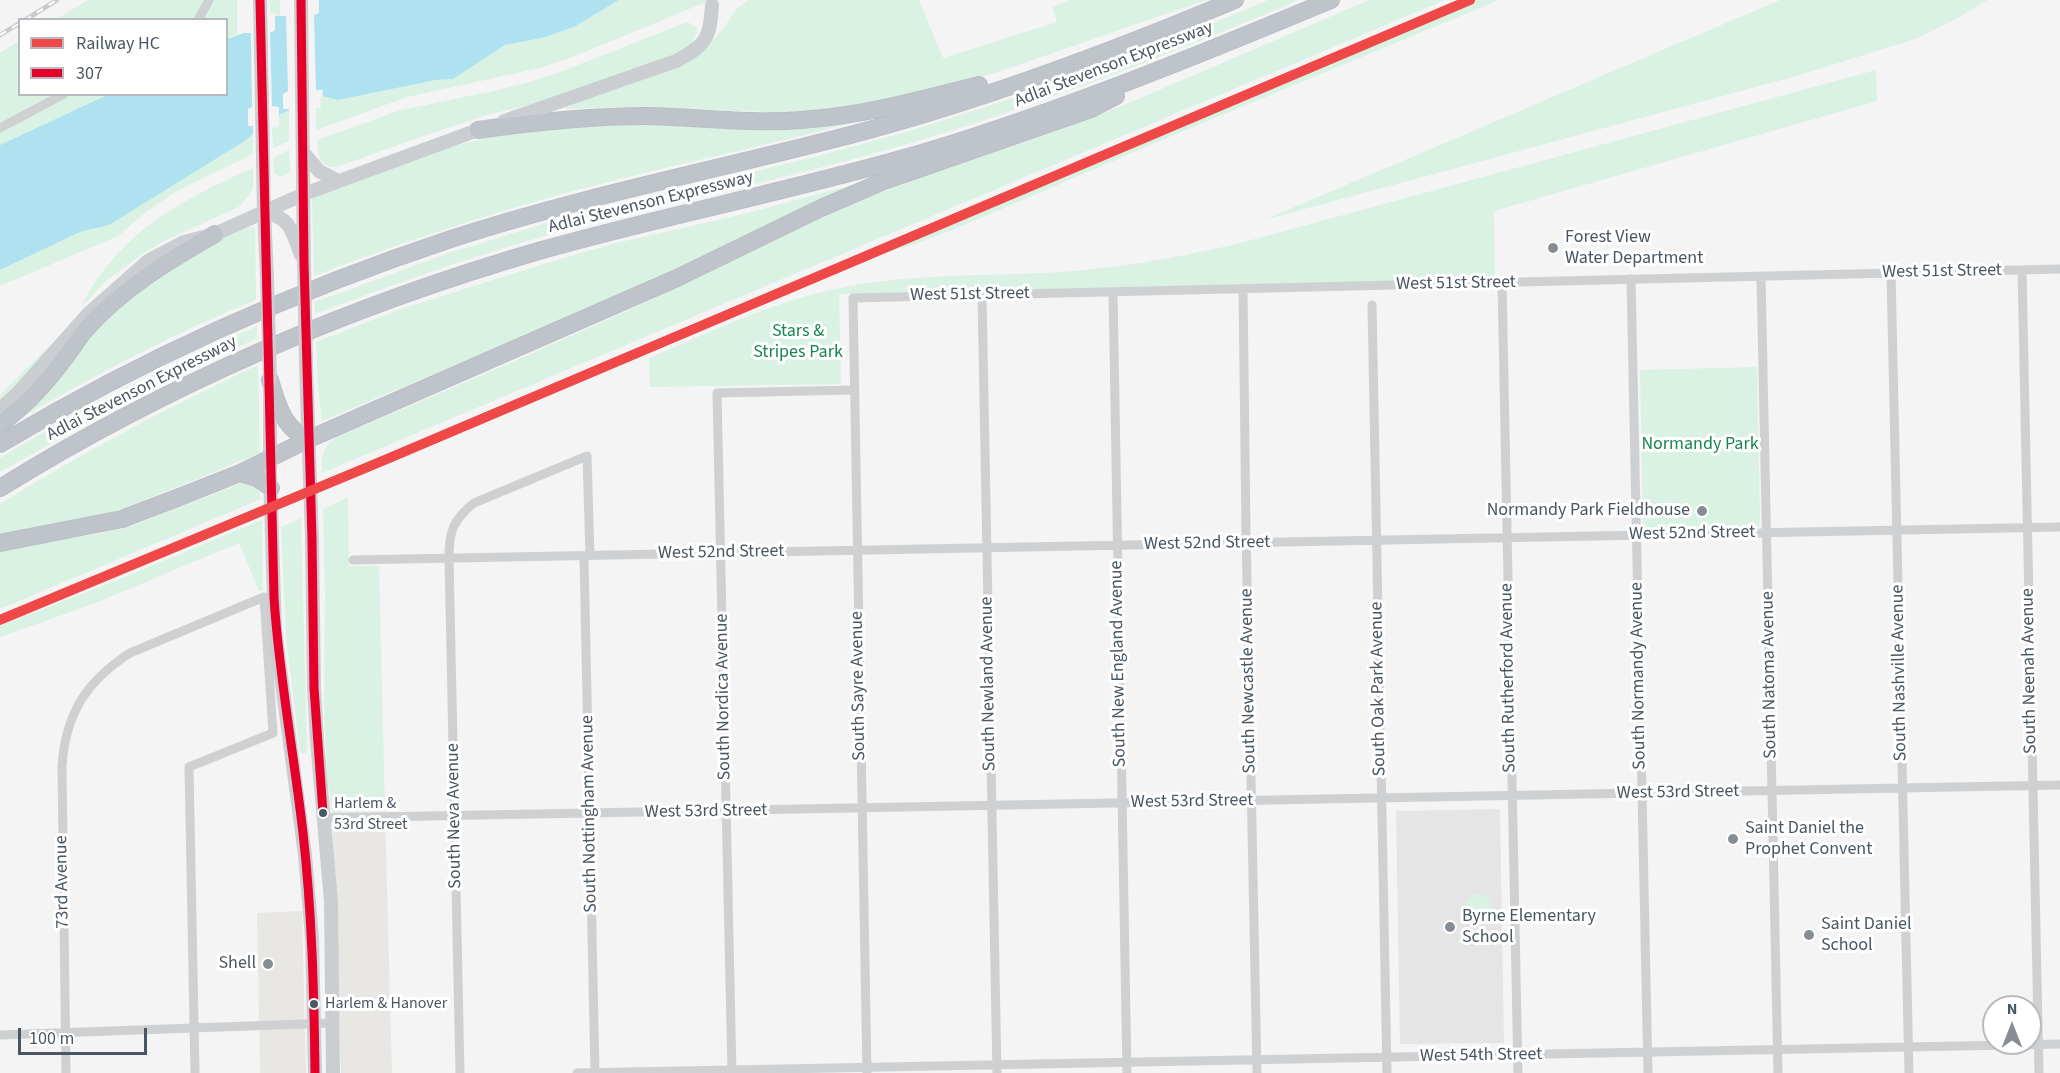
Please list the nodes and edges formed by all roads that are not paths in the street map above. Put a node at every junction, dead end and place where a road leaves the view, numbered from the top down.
1 (209, 0) edge
2 (260, 0) edge
3 (301, 0) edge
4 (1235, 0) edge
5 (1330, 0) edge
6 (712, 5) dead end
7 (199, 18) edge
8 (1105, 52) junction
9 (1177, 64) junction
10 (60, 96) edge
11 (0, 128) edge
12 (478, 130) junction
13 (303, 152) junction
14 (338, 182) junction
15 (304, 194) junction
16 (264, 211) junction
17 (215, 234) junction
18 (304, 263) junction
19 (2060, 269) edge
20 (2022, 270) junction
21 (1891, 273) junction
22 (1761, 276) junction
23 (1631, 279) junction
24 (1502, 282) junction
25 (1243, 289) junction
26 (1113, 292) junction
27 (982, 295) junction
28 (853, 298) joint
29 (1372, 305) dead end
30 (270, 380) junction
31 (854, 390) junction
32 (0, 409) edge
33 (0, 424) edge
34 (0, 444) edge
35 (310, 447) junction
36 (587, 456) joint
37 (240, 473) junction
38 (267, 475) junction
39 (0, 488) edge
40 (2060, 527) edge
41 (2028, 528) junction
42 (1897, 530) junction
43 (1767, 533) junction
44 (1636, 535) junction
45 (1506, 538) junction
46 (1376, 540) junction
47 (0, 543) edge
48 (1246, 543) junction
49 (1118, 545) junction
50 (986, 548) junction
51 (857, 550) junction
52 (722, 553) junction
53 (587, 555) junction
54 (449, 558) junction
55 (353, 560) dead end
56 (2060, 785) edge
57 (2032, 786) junction
58 (1903, 789) junction
59 (1772, 792) junction
60 (1641, 794) junction
61 (1512, 796) junction
62 (1382, 798) junction
63 (1252, 801) junction
64 (1122, 804) junction
65 (992, 807) junction
66 (861, 809) junction
67 (726, 811) junction
68 (590, 814) junction
69 (455, 816) junction
70 (324, 818) junction
71 (2038, 995) edge
72 (315, 1023) junction
73 (331, 1023) junction
74 (194, 1027) junction
75 (65, 1032) junction
76 (0, 1035) edge
77 (2060, 1044) edge
78 (2042, 1045) edge
79 (1982, 1046) edge
80 (1908, 1047) junction
81 (1778, 1050) junction
82 (1647, 1052) junction
83 (1517, 1055) junction
84 (2039, 1055) edge
85 (1387, 1058) junction
86 (1257, 1060) junction
87 (1127, 1062) junction
88 (997, 1069) edge
89 (867, 1070) edge
90 (732, 1072) edge
91 (66, 1073) edge
92 (195, 1073) edge
93 (315, 1073) edge
94 (333, 1073) edge
95 (460, 1073) edge
96 (578, 1073) edge
97 (595, 1073) edge
98 (1127, 1073) edge
99 (1257, 1073) edge
100 (1387, 1073) edge
101 (1518, 1073) edge
102 (1648, 1073) edge
103 (1778, 1073) edge
104 (1909, 1073) edge
105 (2040, 1073) edge

1 - 7 street
2 - 16 main road
3 - 13 main road
4 - 8 highway, Adlai Stevenson Expressway
5 - 9 highway, Adlai Stevenson Expressway
6 - 12 main road
8 - 12 highway
8 - 34 highway, Adlai Stevenson Expressway
9 - 35 highway
9 - 39 highway, Adlai Stevenson Expressway
10 - 11 street
12 - 14 main road
13 - 14 main road
13 - 15 main road
14 - 15 main road
15 - 16 main road
15 - 18 main road
16 - 17 main road
16 - 18 main road
16 - 30 main road, bridge
17 - 32 main road
17 - 33 highway
18 - 35 main road, bridge
19 - 20 street, West 51st Street
20 - 21 street, West 51st Street
20 - 41 street, South Neenah Avenue
21 - 22 street, West 51st Street
21 - 42 street, South Nashville Avenue
22 - 23 street, West 51st Street
22 - 43 street, South Natoma Avenue
23 - 24 street, West 51st Street
23 - 44 street, South Normandy Avenue
24 - 25 street, West 51st Street
24 - 45 street, South Rutherford Avenue
25 - 26 street, West 51st Street
25 - 48 street, South Newcastle Avenue
26 - 27 street, West 51st Street
26 - 49 street, South New England Avenue
27 - 28 street, West 51st Street
27 - 50 street, South Newland Avenue
28 - 31 street, South Sayre Avenue
29 - 46 street, South Oak Park Avenue
30 - 35 highway
30 - 38 main road
31 - 51 street, South Sayre Avenue
31 - 52 street, South Nordica Avenue
35 - 38 highway
35 - 70 main road
36 - 53 street, South Nottingham Avenue
36 - 54 street, South Neva Avenue
37 - 38 highway
37 - 38 highway
37 - 47 highway
38 - 72 main road
40 - 41 street, West 52nd Street
41 - 42 street, West 52nd Street
41 - 57 street, South Neenah Avenue
42 - 43 street, West 52nd Street
42 - 58 street, South Nashville Avenue
43 - 44 street, West 52nd Street
43 - 59 street, South Natoma Avenue
44 - 45 street, West 52nd Street
44 - 60 street, South Normandy Avenue
45 - 46 street, West 52nd Street
45 - 61 street, South Rutherford Avenue
46 - 48 street, West 52nd Street
46 - 62 street, South Oak Park Avenue
48 - 49 street, West 52nd Street
48 - 63 street, South Newcastle Avenue
49 - 50 street, West 52nd Street
49 - 64 street, South New England Avenue
50 - 51 street, West 52nd Street
50 - 65 street, South Newland Avenue
51 - 52 street, West 52nd Street
51 - 66 street, South Sayre Avenue
52 - 53 street, West 52nd Street
52 - 67 street, South Nordica Avenue
53 - 54 street, West 52nd Street
53 - 68 street, South Nottingham Avenue
54 - 55 street, West 52nd Street
54 - 69 street, South Neva Avenue
56 - 57 street, West 53rd Street
57 - 58 street, West 53rd Street
57 - 71 street, South Neenah Avenue
58 - 59 street, West 53rd Street
58 - 80 street, South Nashville Avenue
59 - 60 street, West 53rd Street
59 - 81 street, South Natoma Avenue
60 - 61 street, West 53rd Street
60 - 82 street, South Normandy Avenue
61 - 62 street, West 53rd Street
61 - 83 street, South Rutherford Avenue
62 - 63 street, West 53rd Street
62 - 85 street, South Oak Park Avenue
63 - 64 street, West 53rd Street
63 - 86 street, South Newcastle Avenue
64 - 65 street, West 53rd Street
64 - 87 street, South New England Avenue
65 - 66 street, West 53rd Street
65 - 88 street, South Newland Avenue
66 - 67 street, West 53rd Street
66 - 89 street, South Sayre Avenue
67 - 68 street, West 53rd Street
67 - 90 street, South Nordica Avenue
68 - 69 street, West 53rd Street
68 - 97 street, South Nottingham Avenue
69 - 70 street, West 53rd Street
69 - 95 street, South Neva Avenue
70 - 73 main road
72 - 73 street
72 - 74 street
72 - 93 main road
73 - 94 main road
74 - 75 street
74 - 75 street, 73rd Avenue
74 - 92 street
75 - 76 street
75 - 91 street, 73rd Avenue
77 - 78 street, West 54th Street
79 - 80 street, West 54th Street
80 - 81 street, West 54th Street
80 - 104 street, South Nashville Avenue
81 - 82 street, West 54th Street
81 - 103 street, South Natoma Avenue
82 - 83 street, West 54th Street
82 - 102 street, South Normandy Avenue
83 - 85 street, West 54th Street
83 - 101 street, South Rutherford Avenue
84 - 105 street, South Neenah Avenue
85 - 86 street, West 54th Street
85 - 100 street, South Oak Park Avenue
86 - 87 street, West 54th Street
86 - 99 street, South Newcastle Avenue
87 - 88 street, West 54th Street
87 - 98 street, South New England Avenue
88 - 89 street, West 54th Street
89 - 90 street, West 54th Street
90 - 97 street, West 54th Street
96 - 97 street, West 54th Street

